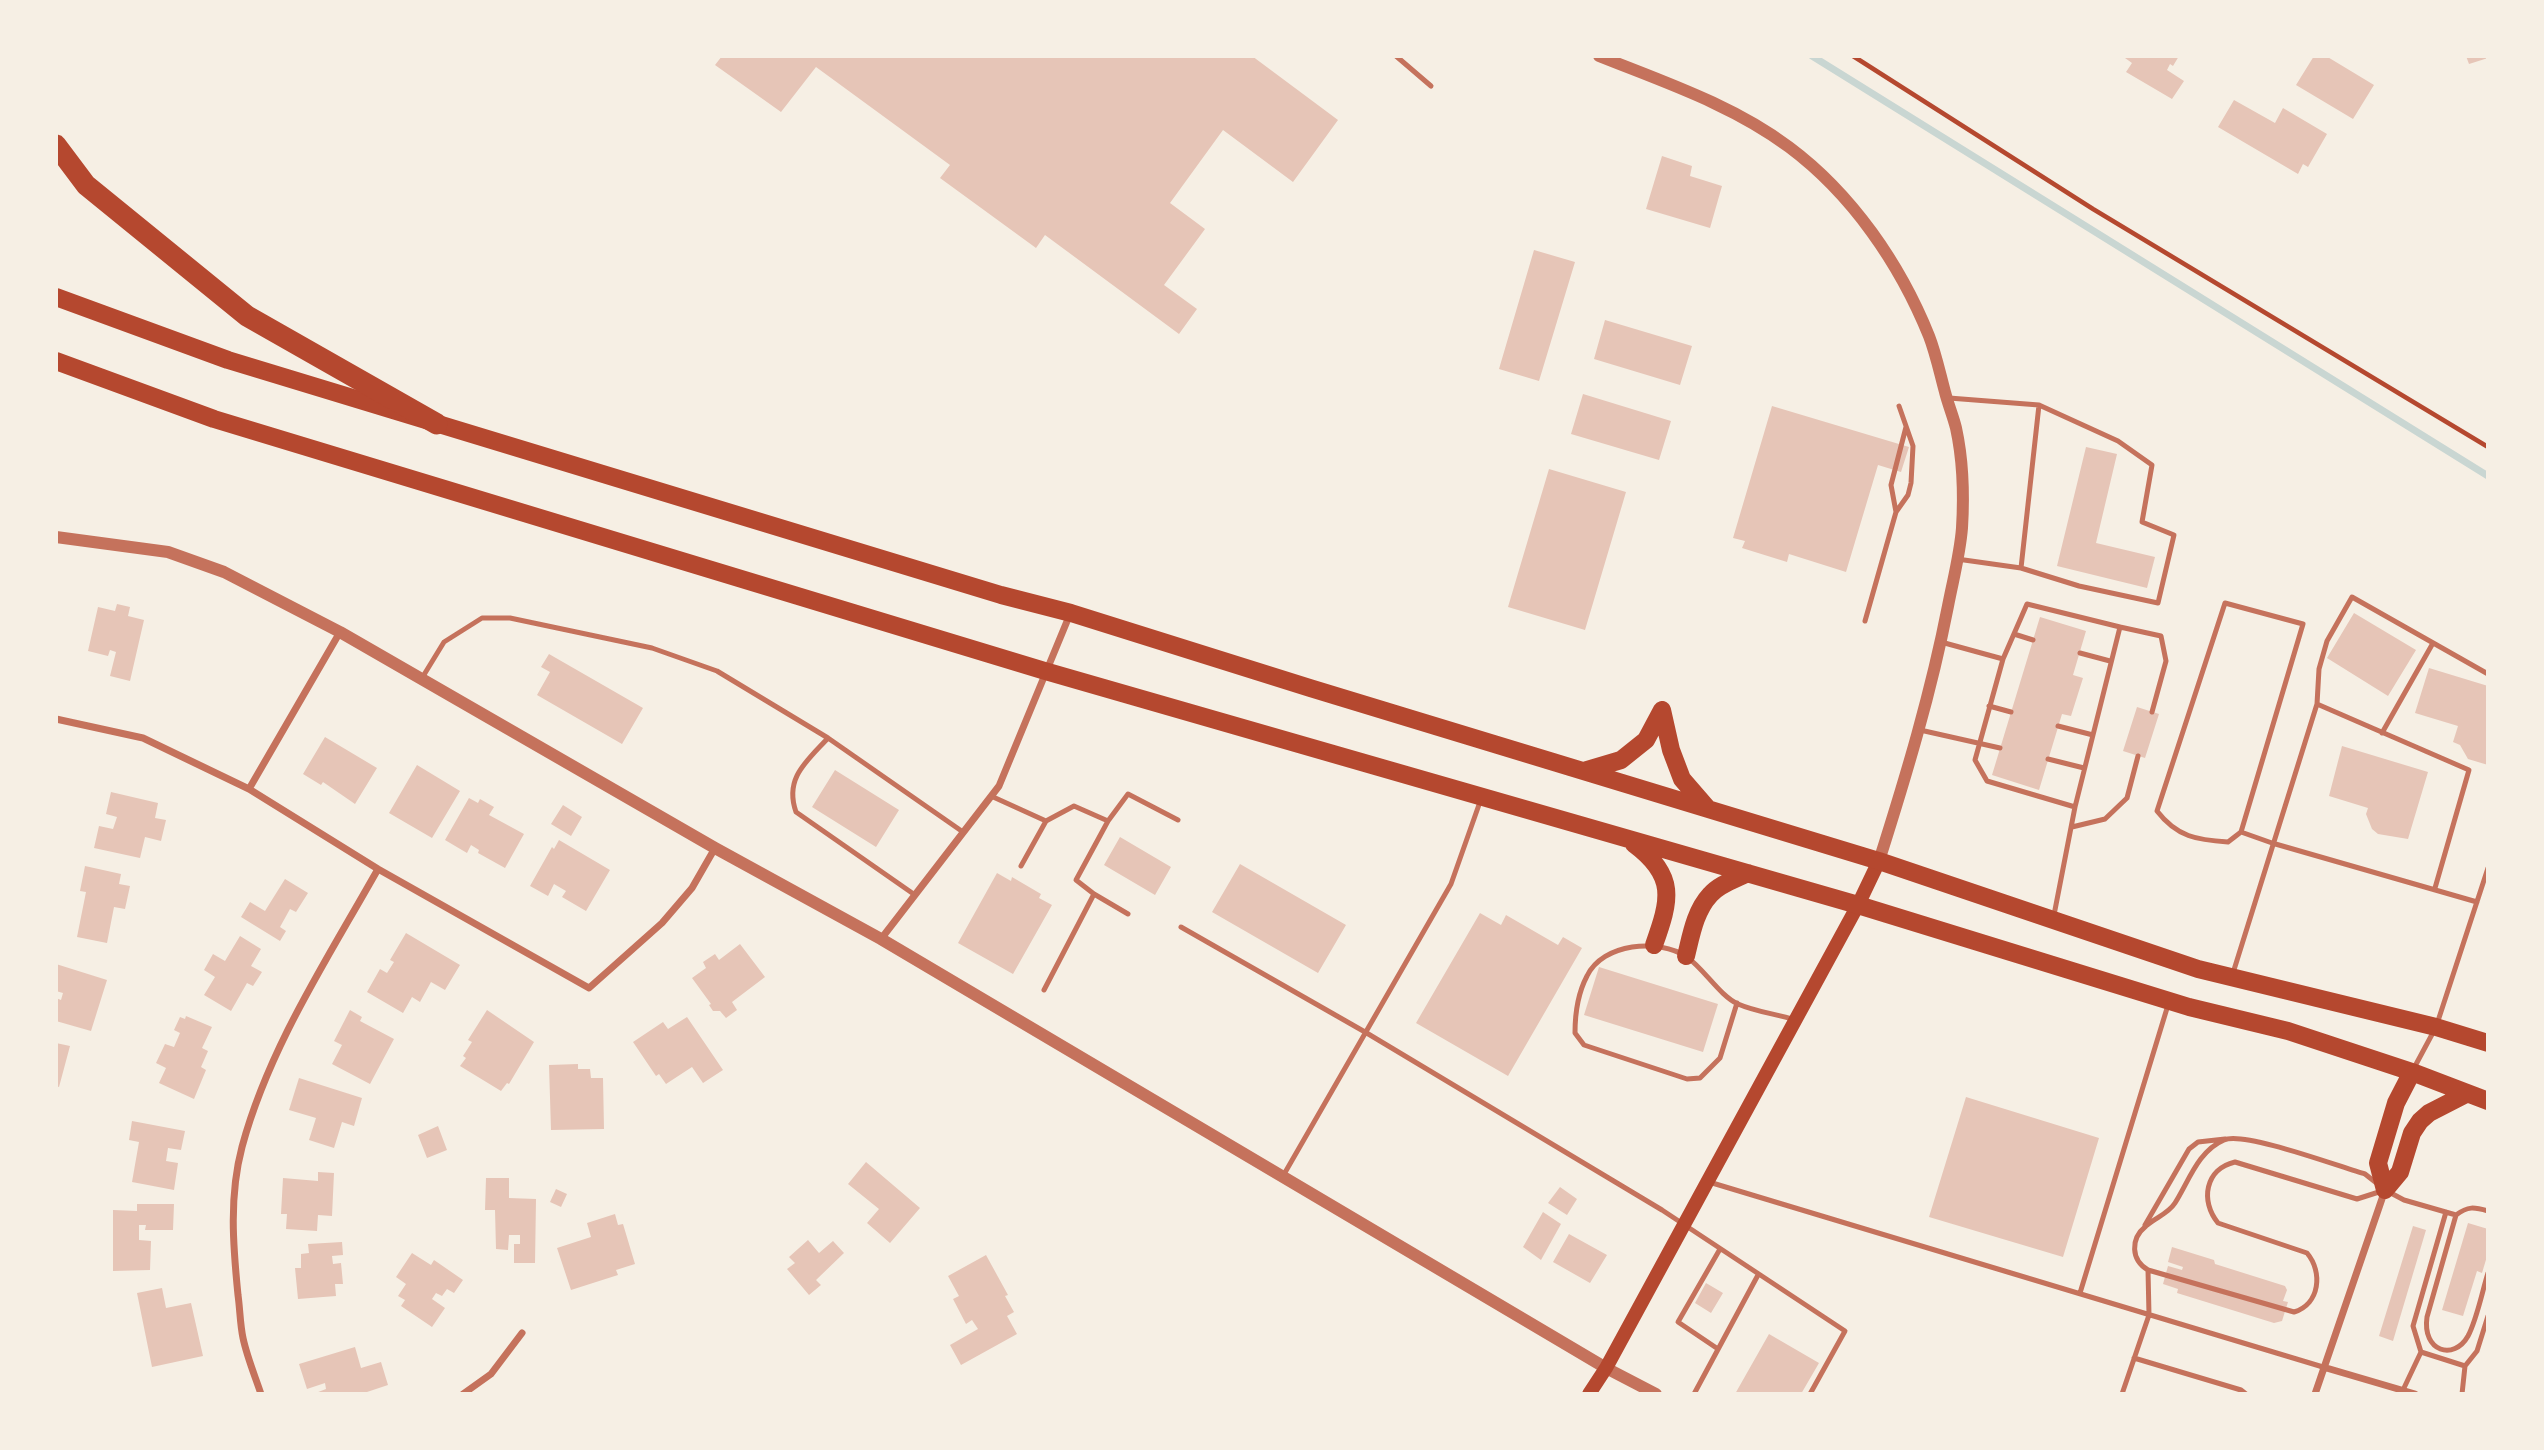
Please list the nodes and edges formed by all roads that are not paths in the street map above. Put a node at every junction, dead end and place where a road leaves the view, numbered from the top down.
1 (1396, 56) edge
2 (1600, 56) edge
3 (1432, 86) dead end
4 (56, 145) edge
5 (56, 298) edge
6 (56, 361) edge
7 (1946, 398) junction
8 (2039, 405) junction
9 (1899, 406) dead end
10 (437, 424) junction
11 (1906, 426) junction
12 (1896, 512) junction
13 (56, 537) edge
14 (1958, 559) junction
15 (2021, 568) junction
16 (1071, 613) junction
17 (1864, 621) dead end
18 (2120, 627) junction
19 (340, 632) junction
20 (2014, 635) junction
21 (2033, 640) dead end
22 (1941, 642) junction
23 (2433, 643) junction
24 (2080, 653) dead end
25 (2003, 659) junction
26 (2110, 661) junction
27 (1045, 671) junction
28 (2488, 674) edge
29 (421, 678) junction
30 (2317, 704) junction
31 (1989, 706) junction
32 (2011, 712) dead end
33 (2152, 712) dead end
34 (56, 719) edge
35 (2058, 726) dead end
36 (1920, 730) junction
37 (2382, 733) junction
38 (2093, 735) junction
39 (828, 738) junction
40 (1979, 742) junction
41 (2000, 748) dead end
42 (2138, 756) dead end
43 (2048, 759) dead end
44 (2084, 768) junction
45 (1583, 771) junction
46 (249, 789) junction
47 (991, 796) junction
48 (1482, 796) junction
49 (2075, 807) junction
50 (1708, 809) junction
51 (1178, 820) dead end
52 (1046, 821) junction
53 (1108, 821) junction
54 (2072, 827) junction
55 (964, 832) junction
56 (2241, 832) junction
57 (1625, 838) junction
58 (2272, 843) junction
59 (715, 848) junction
60 (1879, 861) junction
61 (1021, 866) dead end
62 (2488, 868) edge
63 (378, 869) junction
64 (1748, 873) junction
65 (2435, 888) junction
66 (1094, 894) junction
67 (915, 895) junction
68 (2477, 902) junction
69 (1858, 905) junction
70 (1128, 914) dead end
71 (2053, 918) junction
72 (1181, 927) dead end
73 (881, 939) junction
74 (1654, 946) junction
75 (1686, 956) junction
76 (2232, 979) junction
77 (1044, 990) dead end
78 (2169, 1001) junction
79 (1737, 1003) junction
80 (1795, 1020) junction
81 (2435, 1027) junction
82 (1365, 1032) junction
83 (2488, 1043) edge
84 (2412, 1072) junction
85 (2466, 1094) junction
86 (2488, 1101) edge
87 (2225, 1139) junction
88 (1283, 1176) junction
89 (1707, 1181) junction
90 (2385, 1190) junction
91 (2488, 1211) edge
92 (2446, 1212) junction
93 (2456, 1215) junction
94 (1684, 1224) junction
95 (2144, 1226) junction
96 (1720, 1249) junction
97 (2148, 1270) junction
98 (2488, 1273) edge
99 (1758, 1275) junction
100 (2080, 1293) junction
101 (2149, 1315) junction
102 (2488, 1316) edge
103 (522, 1334) dead end
104 (1718, 1349) junction
105 (2421, 1352) junction
106 (2134, 1358) junction
107 (2465, 1366) junction
108 (2323, 1367) junction
109 (1606, 1368) junction
110 (2403, 1390) junction
111 (261, 1394) edge
112 (463, 1394) edge
113 (1589, 1394) edge
114 (1656, 1394) edge
115 (1694, 1394) edge
116 (1810, 1394) edge
117 (2122, 1394) edge
118 (2246, 1394) edge
119 (2315, 1394) edge
120 (2415, 1394) edge
121 (2462, 1394) edge

1 - 3 lane
2 - 7 street
4 - 10 highway
5 - 10 main road
6 - 27 main road
7 - 8 lane
7 - 14 street
8 - 15 lane
8 - 15 lane
9 - 11 lane
10 - 16 main road
11 - 12 lane
11 - 12 lane
12 - 17 lane
13 - 19 street
14 - 15 lane
14 - 22 street
16 - 27 street
16 - 45 main road
18 - 20 lane
18 - 26 lane
18 - 33 lane
19 - 29 street
19 - 46 street
20 - 21 lane
20 - 25 lane
22 - 25 lane
22 - 36 street
23 - 28 lane
23 - 30 lane
23 - 37 lane
24 - 26 lane
25 - 31 lane
26 - 38 lane
27 - 47 street
27 - 48 main road
29 - 39 lane
29 - 59 street
30 - 37 lane
30 - 58 lane
31 - 32 lane
31 - 40 lane
34 - 46 street
35 - 38 lane
36 - 40 lane
36 - 60 street
37 - 65 lane
38 - 44 lane
39 - 55 lane
39 - 67 lane
40 - 41 lane
40 - 49 lane
42 - 54 lane
43 - 44 lane
44 - 49 lane
45 - 50 main road
45 - 50 main road
46 - 63 street
47 - 52 lane
47 - 55 street
48 - 57 main road
48 - 82 lane
49 - 54 lane
50 - 60 main road
51 - 53 lane
52 - 53 lane
52 - 61 lane
53 - 66 lane
54 - 71 lane
55 - 67 street
56 - 56 lane
56 - 58 lane
57 - 64 main road
57 - 74 main road
58 - 65 lane
58 - 76 lane
59 - 63 street
59 - 73 street
60 - 69 main road
60 - 71 main road
62 - 68 lane
63 - 111 street
64 - 69 main road
64 - 75 main road
65 - 68 lane
66 - 70 lane
66 - 77 lane
67 - 73 street
68 - 81 lane
69 - 78 main road
69 - 80 main road
71 - 76 main road
72 - 82 lane
73 - 88 street
74 - 75 lane
74 - 79 lane
75 - 79 lane
76 - 81 main road
78 - 84 main road
78 - 100 lane
79 - 80 lane
80 - 89 main road
81 - 83 main road
81 - 84 lane
82 - 88 lane
82 - 94 lane
84 - 85 main road
84 - 90 main road
85 - 86 main road
85 - 90 main road
87 - 90 lane
87 - 95 lane
87 - 95 lane
88 - 109 street
89 - 94 main road
89 - 100 lane
90 - 92 lane
90 - 97 lane
90 - 108 street
91 - 93 lane
92 - 93 lane
92 - 105 lane
93 - 98 lane
94 - 96 lane
94 - 109 main road
95 - 97 lane
96 - 99 lane
96 - 104 lane
97 - 101 lane
99 - 104 lane
99 - 116 lane
100 - 101 lane
101 - 106 lane
101 - 108 lane
102 - 107 lane
103 - 112 street
104 - 115 lane
105 - 107 lane
105 - 110 lane
106 - 117 lane
106 - 118 lane
107 - 121 lane
108 - 110 street
108 - 119 street
109 - 113 main road
109 - 114 street
110 - 120 street

